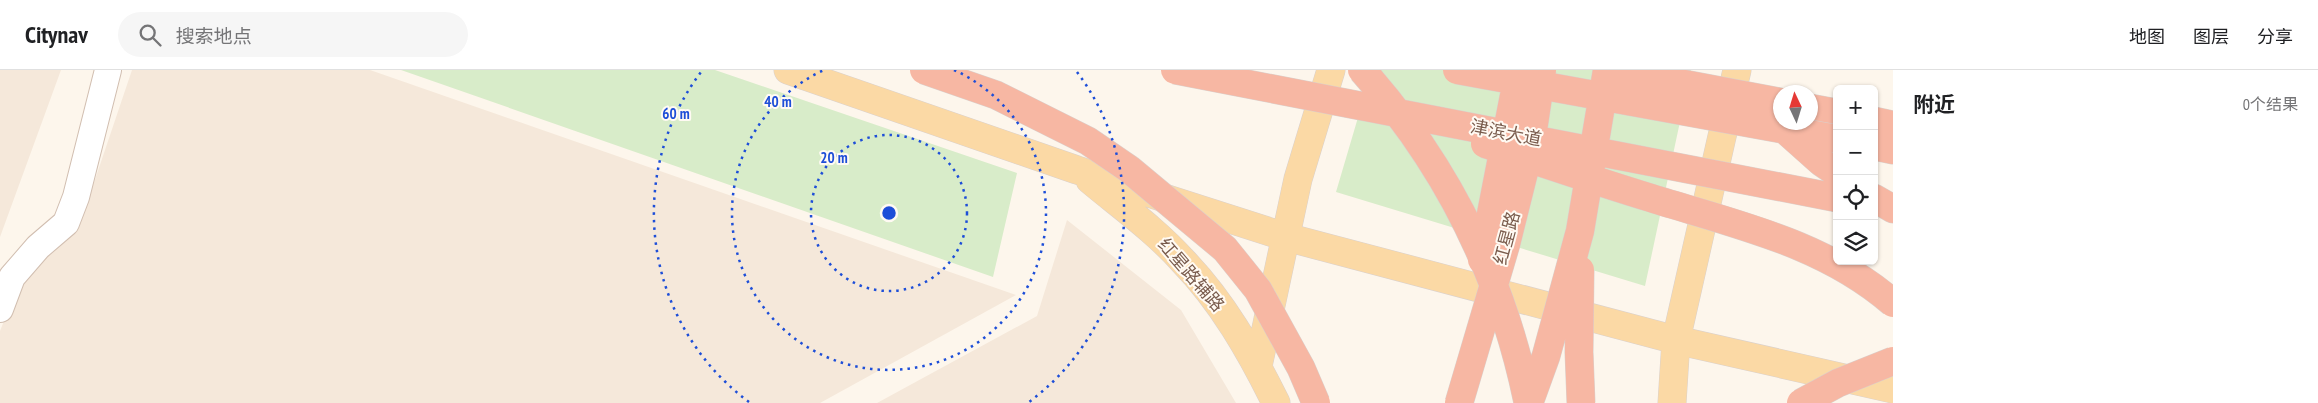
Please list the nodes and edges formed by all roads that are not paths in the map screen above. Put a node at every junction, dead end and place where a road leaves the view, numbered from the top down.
1 (108, 70) edge
2 (788, 70) edge
3 (924, 70) edge
4 (1175, 70) edge
5 (1331, 70) edge
6 (1362, 70) edge
7 (1457, 70) edge
8 (1519, 70) edge
9 (1542, 70) edge
10 (1609, 70) edge
11 (1725, 70) edge
12 (1737, 70) edge
13 (1773, 101) edge
14 (1818, 109) edge
15 (1833, 112) edge
16 (1391, 113) junction
17 (1878, 122) edge
18 (1893, 125) edge
19 (1833, 138) edge
20 (1878, 147) edge
21 (1893, 150) edge
22 (1077, 170) junction
23 (1833, 170) edge
24 (1298, 179) junction
25 (1833, 197) edge
26 (1878, 200) edge
27 (1878, 207) edge
28 (1893, 209) edge
29 (1580, 231) junction
30 (1286, 237) junction
31 (1342, 251) junction
32 (1893, 303) edge
33 (0, 309) edge
34 (1676, 340) junction
35 (1893, 361) edge
36 (1258, 366) junction
37 (1893, 389) edge
38 (1276, 403) edge
39 (1316, 403) edge
40 (1450, 403) edge
41 (1459, 403) edge
42 (1529, 403) edge
43 (1582, 403) edge
44 (1672, 403) edge
45 (1801, 403) edge

1 - 33 lane
2 - 22 main road
3 - 39 highway, bridge
4 - 16 highway, 津滨大道, bridge
5 - 24 main road
6 - 42 highway, bridge
7 - 19 highway, bridge
8 - 40 highway, bridge
9 - 41 highway, 红星路, bridge
10 - 13 highway, bridge
10 - 29 highway, bridge
11 - 23 highway, bridge
12 - 34 main road
14 - 15 highway
16 - 25 highway, 津滨大道, bridge
16 - 32 highway, bridge
17 - 18 highway
20 - 21 highway
22 - 30 main road
22 - 36 main road, 红星路辅路
24 - 30 main road
24 - 31 main road
26 - 28 highway
27 - 28 highway
29 - 42 highway, bridge
29 - 43 highway, bridge
30 - 31 main road
30 - 36 main road
31 - 34 main road
34 - 37 main road
34 - 44 main road
35 - 45 highway, bridge
36 - 38 main road, 红星路辅路

